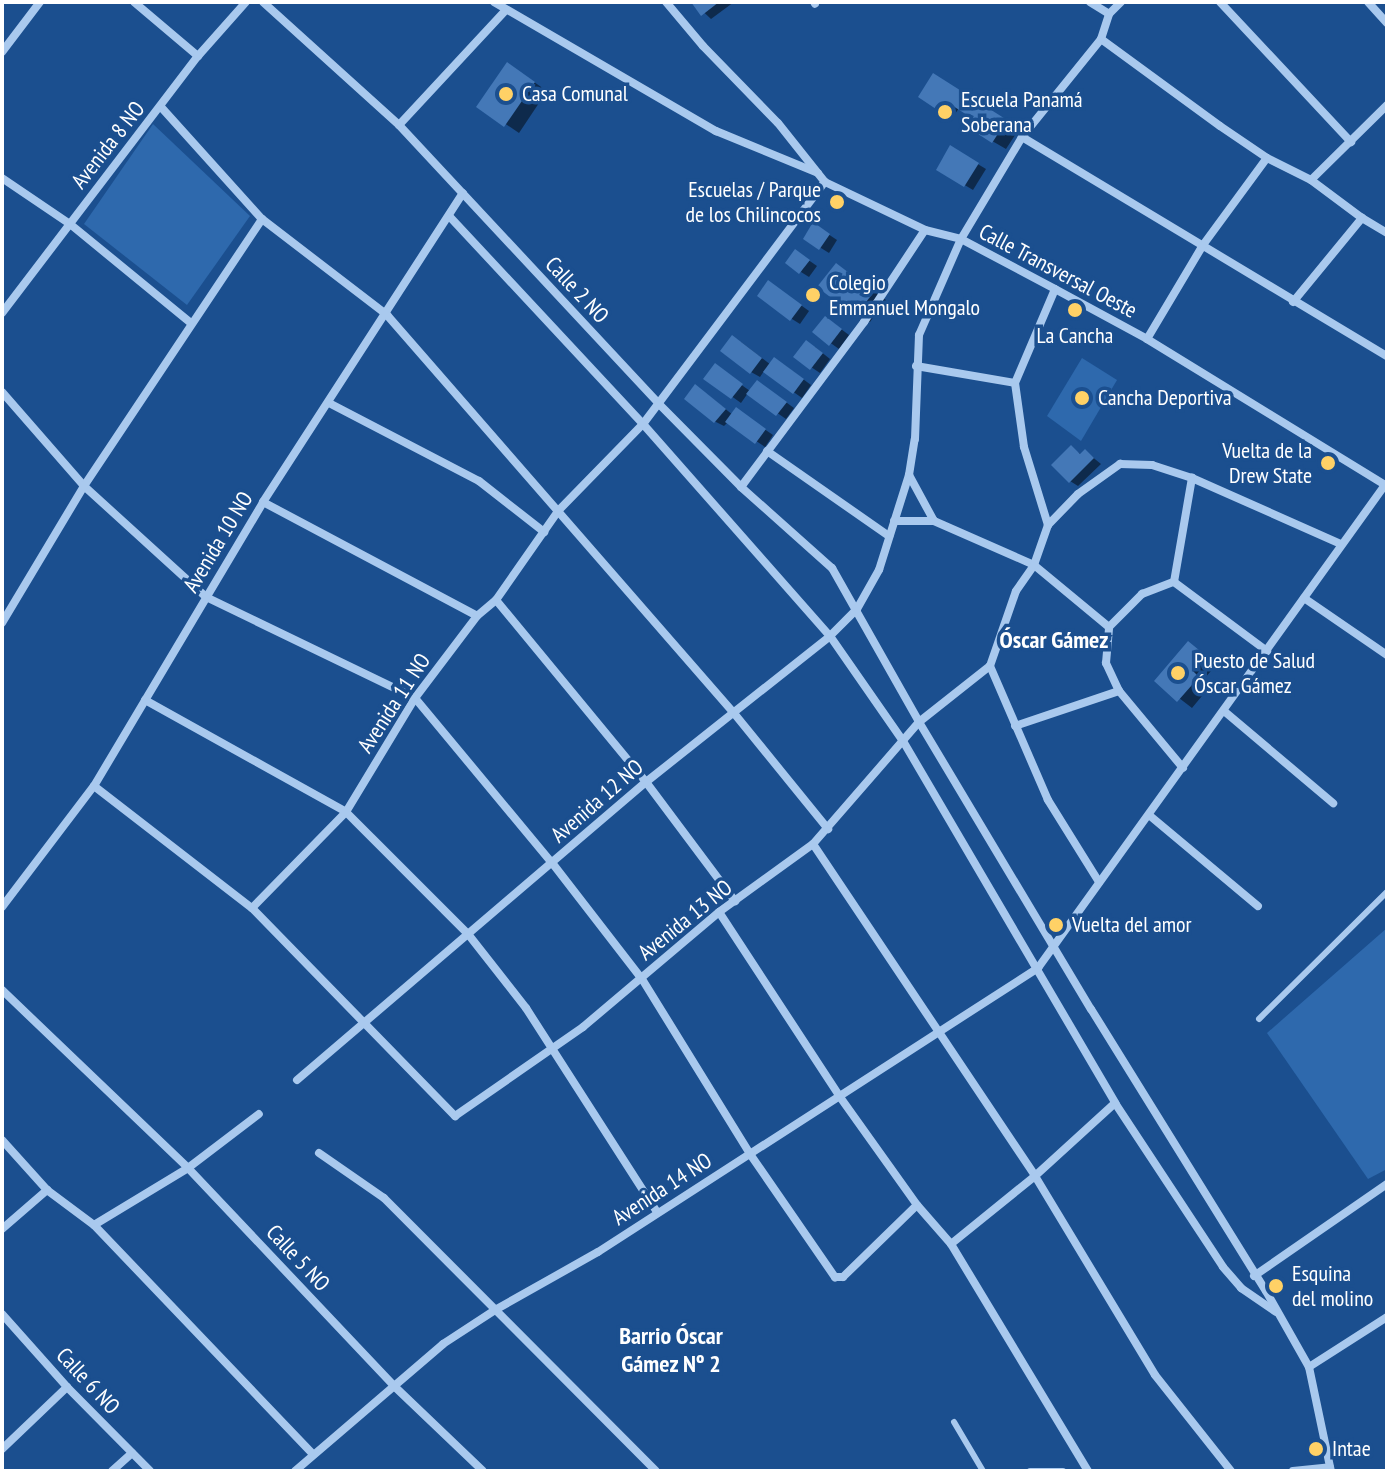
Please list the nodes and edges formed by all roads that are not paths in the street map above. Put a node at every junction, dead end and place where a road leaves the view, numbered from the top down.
1 (40, 2) edge
2 (134, 2) edge
3 (246, 2) edge
4 (263, 2) edge
5 (494, 2) edge
6 (666, 2) edge
7 (1090, 2) edge
8 (1121, 2) edge
9 (1220, 2) edge
10 (1368, 2) edge
11 (506, 10) junction
12 (1109, 14) junction
13 (1387, 23) edge
14 (1101, 39) junction
15 (2, 52) edge
16 (198, 56) junction
17 (1387, 105) edge
18 (161, 107) junction
19 (399, 125) junction
20 (1022, 137) junction
21 (1351, 142) junction
22 (1267, 158) junction
23 (819, 174) junction
24 (2, 178) edge
25 (1311, 180) junction
26 (825, 182) junction
27 (463, 193) junction
28 (450, 217) junction
29 (1362, 218) junction
30 (262, 219) junction
31 (70, 224) junction
32 (925, 230) junction
33 (1387, 233) edge
34 (961, 239) junction
35 (1203, 245) junction
36 (1055, 289) junction
37 (1293, 302) junction
38 (2, 313) edge
39 (387, 315) junction
40 (191, 323) junction
41 (1147, 339) junction
42 (1387, 356) edge
43 (916, 366) junction
44 (1015, 383) junction
45 (4, 398) edge
46 (329, 403) junction
47 (659, 404) junction
48 (643, 424) junction
49 (767, 451) junction
50 (909, 475) junction
51 (1192, 478) junction
52 (84, 486) junction
53 (1386, 486) edge
54 (741, 487) junction
55 (263, 502) junction
56 (558, 511) junction
57 (894, 521) junction
58 (934, 521) junction
59 (1048, 525) junction
60 (544, 532) junction
61 (889, 536) junction
62 (1341, 544) junction
63 (1034, 565) junction
64 (1174, 582) junction
65 (206, 597) junction
66 (1304, 598) junction
67 (496, 600) junction
68 (857, 609) junction
69 (477, 616) junction
70 (2, 623) edge
71 (1109, 627) junction
72 (830, 636) junction
73 (1267, 651) junction
74 (1387, 655) edge
75 (990, 666) junction
76 (1119, 691) junction
77 (415, 698) junction
78 (145, 700) junction
79 (1224, 711) junction
80 (733, 712) junction
81 (919, 722) junction
82 (1015, 726) junction
83 (903, 741) junction
84 (1183, 768) junction
85 (646, 782) junction
86 (94, 786) junction
87 (1333, 803) dead end
88 (346, 812) junction
89 (1149, 815) junction
90 (828, 829) junction
91 (813, 844) junction
92 (553, 864) junction
93 (1099, 882) junction
94 (1387, 892) edge
95 (735, 901) junction
96 (1258, 906) dead end
97 (2, 907) edge
98 (252, 908) junction
99 (719, 912) junction
100 (468, 934) junction
101 (1054, 946) junction
102 (1038, 968) junction
103 (642, 979) junction
104 (2, 990) edge
105 (1259, 1019) dead end
106 (362, 1022) junction
107 (938, 1031) junction
108 (553, 1046) junction
109 (297, 1080) dead end
110 (840, 1097) junction
111 (1115, 1103) junction
112 (259, 1114) dead end
113 (2, 1140) edge
114 (319, 1153) dead end
115 (750, 1154) junction
116 (188, 1168) junction
117 (1035, 1176) junction
118 (1387, 1184) edge
119 (47, 1190) junction
120 (917, 1205) junction
121 (657, 1212) junction
122 (94, 1225) junction
123 (2, 1229) edge
124 (951, 1244) junction
125 (1254, 1276) junction
126 (495, 1310) junction
127 (1277, 1312) junction
128 (2, 1314) edge
129 (1387, 1317) edge
130 (1309, 1367) junction
131 (393, 1385) junction
132 (67, 1387) junction
133 (954, 1422) dead end
134 (2, 1449) edge
135 (132, 1453) junction
136 (313, 1454) junction
137 (1331, 1469) edge
138 (298, 1470) edge
139 (112, 1471) edge
140 (150, 1471) edge
141 (483, 1471) edge
142 (656, 1471) edge
143 (983, 1471) edge
144 (1030, 1471) edge
145 (1063, 1471) edge
146 (1088, 1471) edge
147 (1231, 1471) edge
148 (1293, 1471) edge

1 - 15 street
2 - 16 street
3 - 16 street, Avenida 8 NO
4 - 19 street, Calle 2 NO
5 - 11 street
6 - 23 street, Calle Transversal Oeste
7 - 12 street
8 - 12 street
9 - 21 street
10 - 13 street
11 - 19 street
11 - 23 street
12 - 14 street
14 - 20 street, Avenida 12 NO
14 - 22 street
16 - 18 street, Avenida 8 NO
17 - 21 street
18 - 30 street
18 - 31 street, Avenida 8 NO
19 - 27 street, Calle 2 NO
20 - 34 street, Avenida 12 NO
20 - 35 street
21 - 25 street
22 - 25 street
22 - 35 street
23 - 26 street, Calle Transversal Oeste
24 - 31 street
25 - 29 street
26 - 32 street, Calle Transversal Oeste
26 - 47 street, Avenida 11 NO
27 - 28 street, Avenida 10 NO
27 - 47 street, Calle 2 NO
28 - 39 street, Avenida 10 NO
28 - 48 street
29 - 33 street
29 - 37 street
30 - 39 street
30 - 40 street
31 - 38 street, Avenida 8 NO
31 - 40 street
32 - 34 street, Calle Transversal Oeste
32 - 49 street
34 - 36 street, Calle Transversal Oeste
34 - 43 street, Avenida 12 NO
35 - 37 street
35 - 41 street
36 - 41 street, Calle Transversal Oeste
36 - 44 street
37 - 42 street
39 - 46 street, Avenida 10 NO
39 - 56 street
40 - 52 street
41 - 53 street, Calle Transversal Oeste
43 - 44 street
43 - 50 street, Avenida 12 NO
44 - 59 street
45 - 52 street
46 - 55 street, Avenida 10 NO
46 - 60 street
47 - 48 street, Avenida 11 NO
47 - 54 street, Calle 2 NO
48 - 56 street, Avenida 11 NO
48 - 72 street
49 - 54 street
49 - 61 street
50 - 57 street, Avenida 12 NO
50 - 58 street
51 - 59 street
51 - 62 street
51 - 64 street
52 - 65 street
52 - 70 street
53 - 62 street, Avenida 14 NO
54 - 68 street, Calle 2 NO
55 - 65 street, Avenida 10 NO
55 - 69 street
56 - 60 street, Avenida 11 NO
56 - 80 street
57 - 58 street
57 - 61 street, Avenida 12 NO
58 - 63 street
59 - 63 street
60 - 67 street, Avenida 11 NO
61 - 68 street, Avenida 12 NO
62 - 66 street, Avenida 14 NO
63 - 71 street
63 - 75 street
64 - 71 street
64 - 73 street
65 - 77 street
65 - 78 street, Avenida 10 NO
66 - 73 street, Avenida 14 NO
66 - 74 street
67 - 69 street, Avenida 11 NO
67 - 85 street
68 - 72 street, Avenida 12 NO
68 - 81 street, Calle 2 NO
69 - 77 street, Avenida 11 NO
71 - 76 street
72 - 80 street, Avenida 12 NO
72 - 83 street
73 - 79 street, Avenida 14 NO
75 - 81 street, Avenida 13 NO
75 - 82 street
76 - 82 street
76 - 84 street
77 - 88 street, Avenida 11 NO
77 - 92 street
78 - 86 street, Avenida 10 NO
78 - 88 street
79 - 84 street, Avenida 14 NO
79 - 87 street
80 - 85 street, Avenida 12 NO
80 - 90 street
81 - 83 street, Avenida 13 NO
81 - 101 street, Calle 2 NO
82 - 93 street
83 - 90 street, Avenida 13 NO
83 - 102 street
84 - 89 street, Avenida 14 NO
85 - 92 street, Avenida 12 NO
85 - 95 street
86 - 97 street, Avenida 10 NO
86 - 98 street
88 - 98 street, Avenida 11 NO
88 - 100 street
89 - 93 street, Avenida 14 NO
89 - 96 street
90 - 91 street, Avenida 13 NO
91 - 95 street, Avenida 13 NO
91 - 107 street
92 - 100 street, Avenida 12 NO
92 - 103 street
93 - 101 street, Avenida 14 NO
94 - 105 lane
95 - 99 street, Avenida 13 NO
98 - 106 street
99 - 103 street, Avenida 13 NO
99 - 110 street
100 - 106 street, Avenida 12 NO
100 - 108 street
101 - 102 street, Avenida 14 NO
101 - 125 street, Calle 2 NO
102 - 107 street, Avenida 14 NO
102 - 111 street
103 - 108 street, Avenida 13 NO
103 - 115 street
104 - 116 street, Calle 5 NO
106 - 108 street, Avenida 13 NO
106 - 109 street, Avenida 12 NO
107 - 110 street, Avenida 14 NO
107 - 117 street
108 - 121 street
110 - 115 street, Avenida 14 NO
110 - 120 street
111 - 117 street
111 - 127 street
112 - 116 street
113 - 119 street
114 - 126 street
115 - 120 street
115 - 121 street, Avenida 14 NO
116 - 122 street
116 - 131 street, Calle 5 NO
117 - 124 street
117 - 147 street
118 - 125 street
119 - 122 street
119 - 123 street
120 - 124 street
121 - 126 street, Avenida 14 NO
122 - 136 street
124 - 146 street
125 - 127 street, Calle 2 NO
126 - 131 street, Avenida 14 NO
126 - 142 street
127 - 130 street, Calle 2 NO
128 - 132 street, Calle 6 NO
129 - 130 street
130 - 137 street, Calle 2 NO
131 - 136 street, Avenida 14 NO
131 - 141 street, Calle 5 NO
132 - 134 street
132 - 135 street, Calle 6 NO
133 - 143 lane
135 - 139 street
135 - 140 street, Calle 6 NO
136 - 138 street, Avenida 14 NO
137 - 148 street
144 - 145 lane

